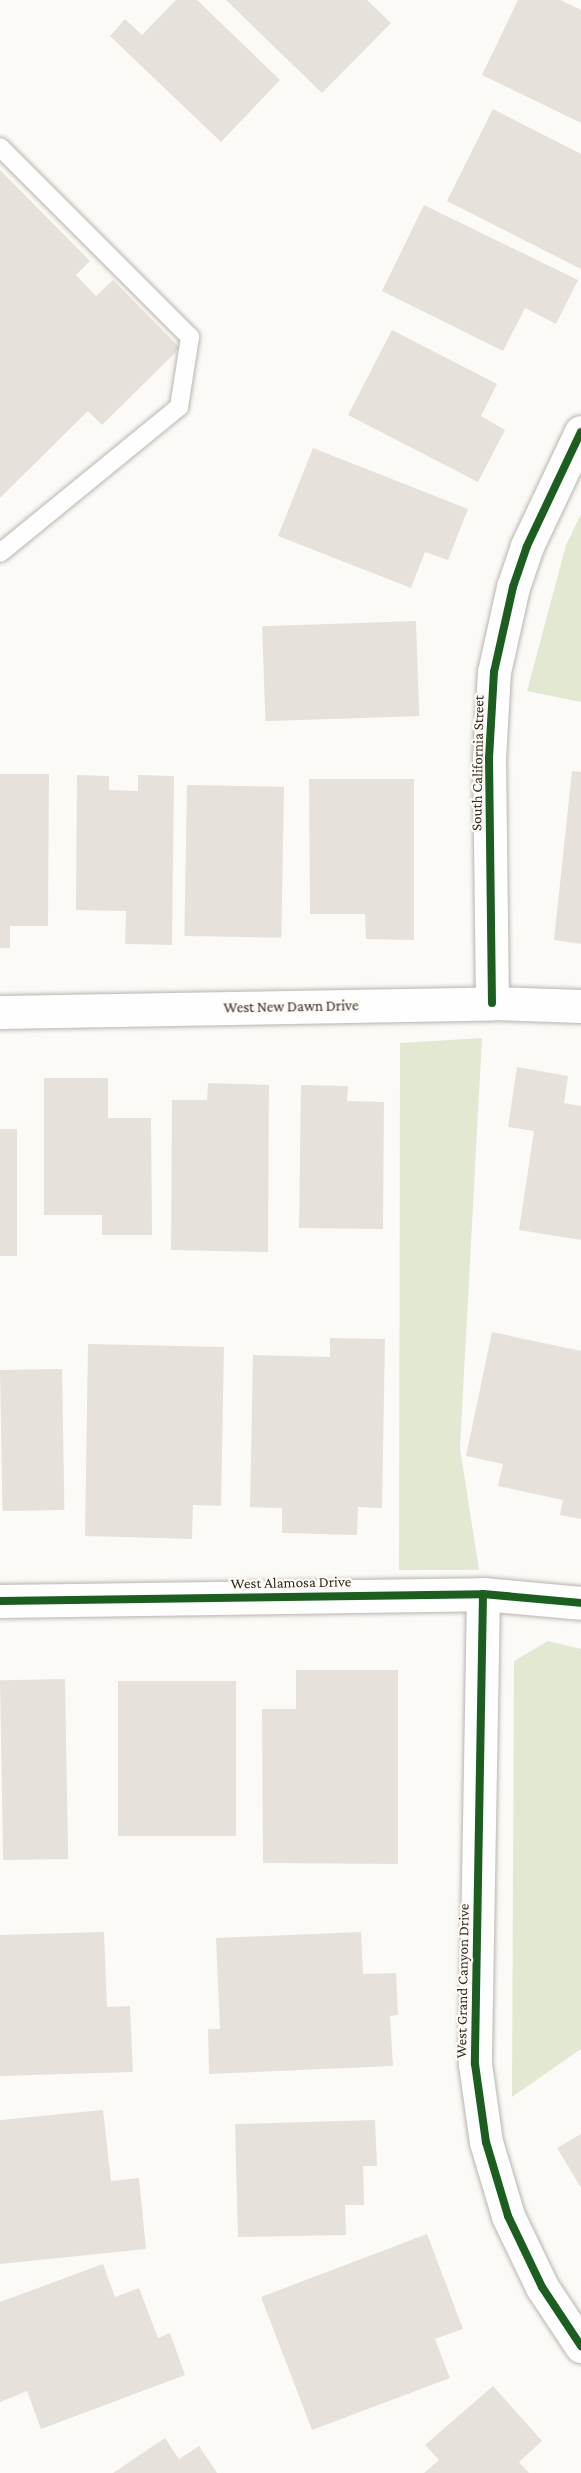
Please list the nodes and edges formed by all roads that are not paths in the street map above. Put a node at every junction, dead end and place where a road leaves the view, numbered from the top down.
1 (0, 147) edge
2 (581, 432) edge
3 (0, 553) edge
4 (492, 1003) junction
5 (581, 1006) edge
6 (0, 1011) edge
7 (483, 1594) junction
8 (0, 1601) edge
9 (581, 1603) edge
10 (581, 2346) edge

1 - 3 lane
2 - 4 street, South California Street
4 - 5 street, West New Dawn Drive
4 - 6 street, West New Dawn Drive
7 - 8 street, West Alamosa Drive
7 - 9 street, West Alamosa Drive
7 - 10 street, West Grand Canyon Drive

